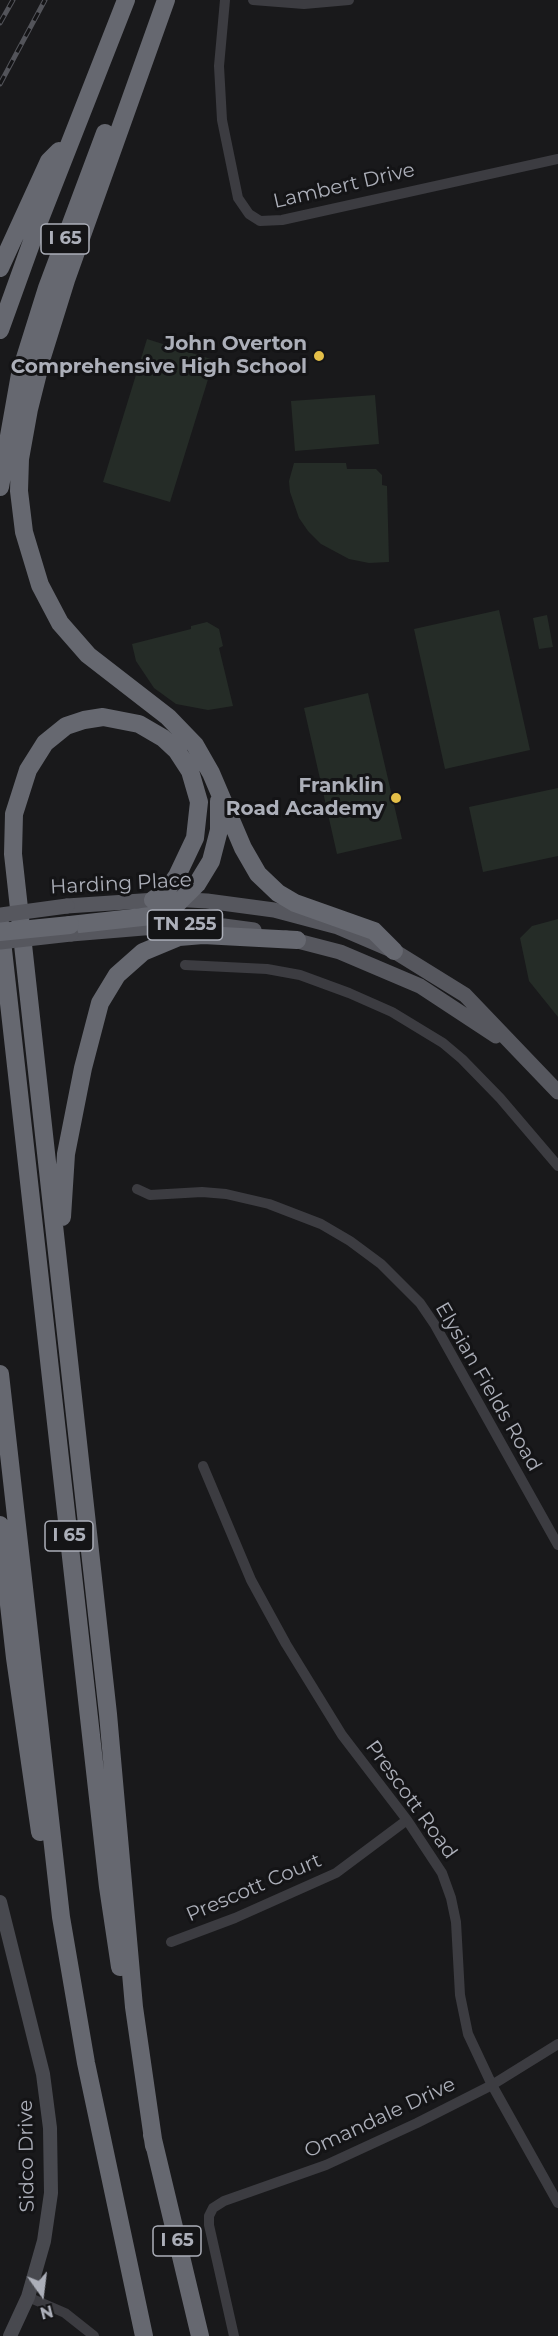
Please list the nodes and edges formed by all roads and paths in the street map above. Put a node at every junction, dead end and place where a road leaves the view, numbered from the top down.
1 (126, 0) edge
2 (159, 0) edge
3 (166, 0) edge
4 (225, 0) edge
5 (254, 0) edge
6 (349, 0) edge
7 (71, 138) junction
8 (558, 159) edge
9 (0, 268) edge
10 (0, 330) edge
11 (0, 487) edge
12 (213, 779) junction
13 (183, 899) junction
14 (153, 900) junction
15 (0, 915) edge
16 (0, 923) edge
17 (71, 929) junction
18 (0, 933) edge
19 (297, 940) junction
20 (0, 942) edge
21 (394, 951) junction
22 (185, 966) dead end
23 (524, 1055) junction
24 (558, 1092) edge
25 (558, 1166) edge
26 (137, 1189) dead end
27 (60, 1300) junction
28 (0, 1374) edge
29 (203, 1466) dead end
30 (0, 1525) edge
31 (558, 1545) edge
32 (407, 1820) junction
33 (0, 1902) edge
34 (171, 1942) dead end
35 (558, 2044) edge
36 (492, 2085) junction
37 (154, 2146) junction
38 (558, 2203) edge
39 (28, 2296) junction
40 (138, 2309) junction
41 (10, 2336) edge
42 (94, 2336) edge
43 (144, 2336) edge
44 (200, 2336) edge
45 (234, 2336) edge

1 - 7 highway, I 65
2 - 11 highway, I 65
3 - 12 highway
4 - 8 street, Lambert Drive
5 - 6 street
7 - 9 highway
7 - 10 highway, I 65
12 - 13 highway
12 - 21 highway
13 - 14 main road, Harding Place / TN 255
13 - 17 highway
13 - 21 main road, Harding Place / TN 255
14 - 15 main road, Harding Place / TN 255, bridge
14 - 27 highway
16 - 37 highway, I 65
17 - 18 highway, bridge
17 - 19 main road, Harding Place / TN 255
17 - 20 main road, Harding Place / TN 255, bridge
19 - 23 main road, Harding Place / TN 255
19 - 27 highway
21 - 23 main road, Harding Place / TN 255
22 - 25 street
23 - 24 main road, Harding Place
26 - 31 street, Elysian Fields Road
27 - 37 highway
28 - 40 highway, I 65
29 - 32 street, Prescott Road
30 - 40 highway
32 - 34 street, Prescott Court
32 - 36 street, Prescott Road
33 - 39 main road, Sidco Drive
35 - 36 street, Omandale Drive
36 - 38 street, Prescott Road
36 - 45 street, Omandale Drive
37 - 44 highway, I 65
39 - 41 main road, Sidco Drive
39 - 42 street
40 - 43 highway, I 65

